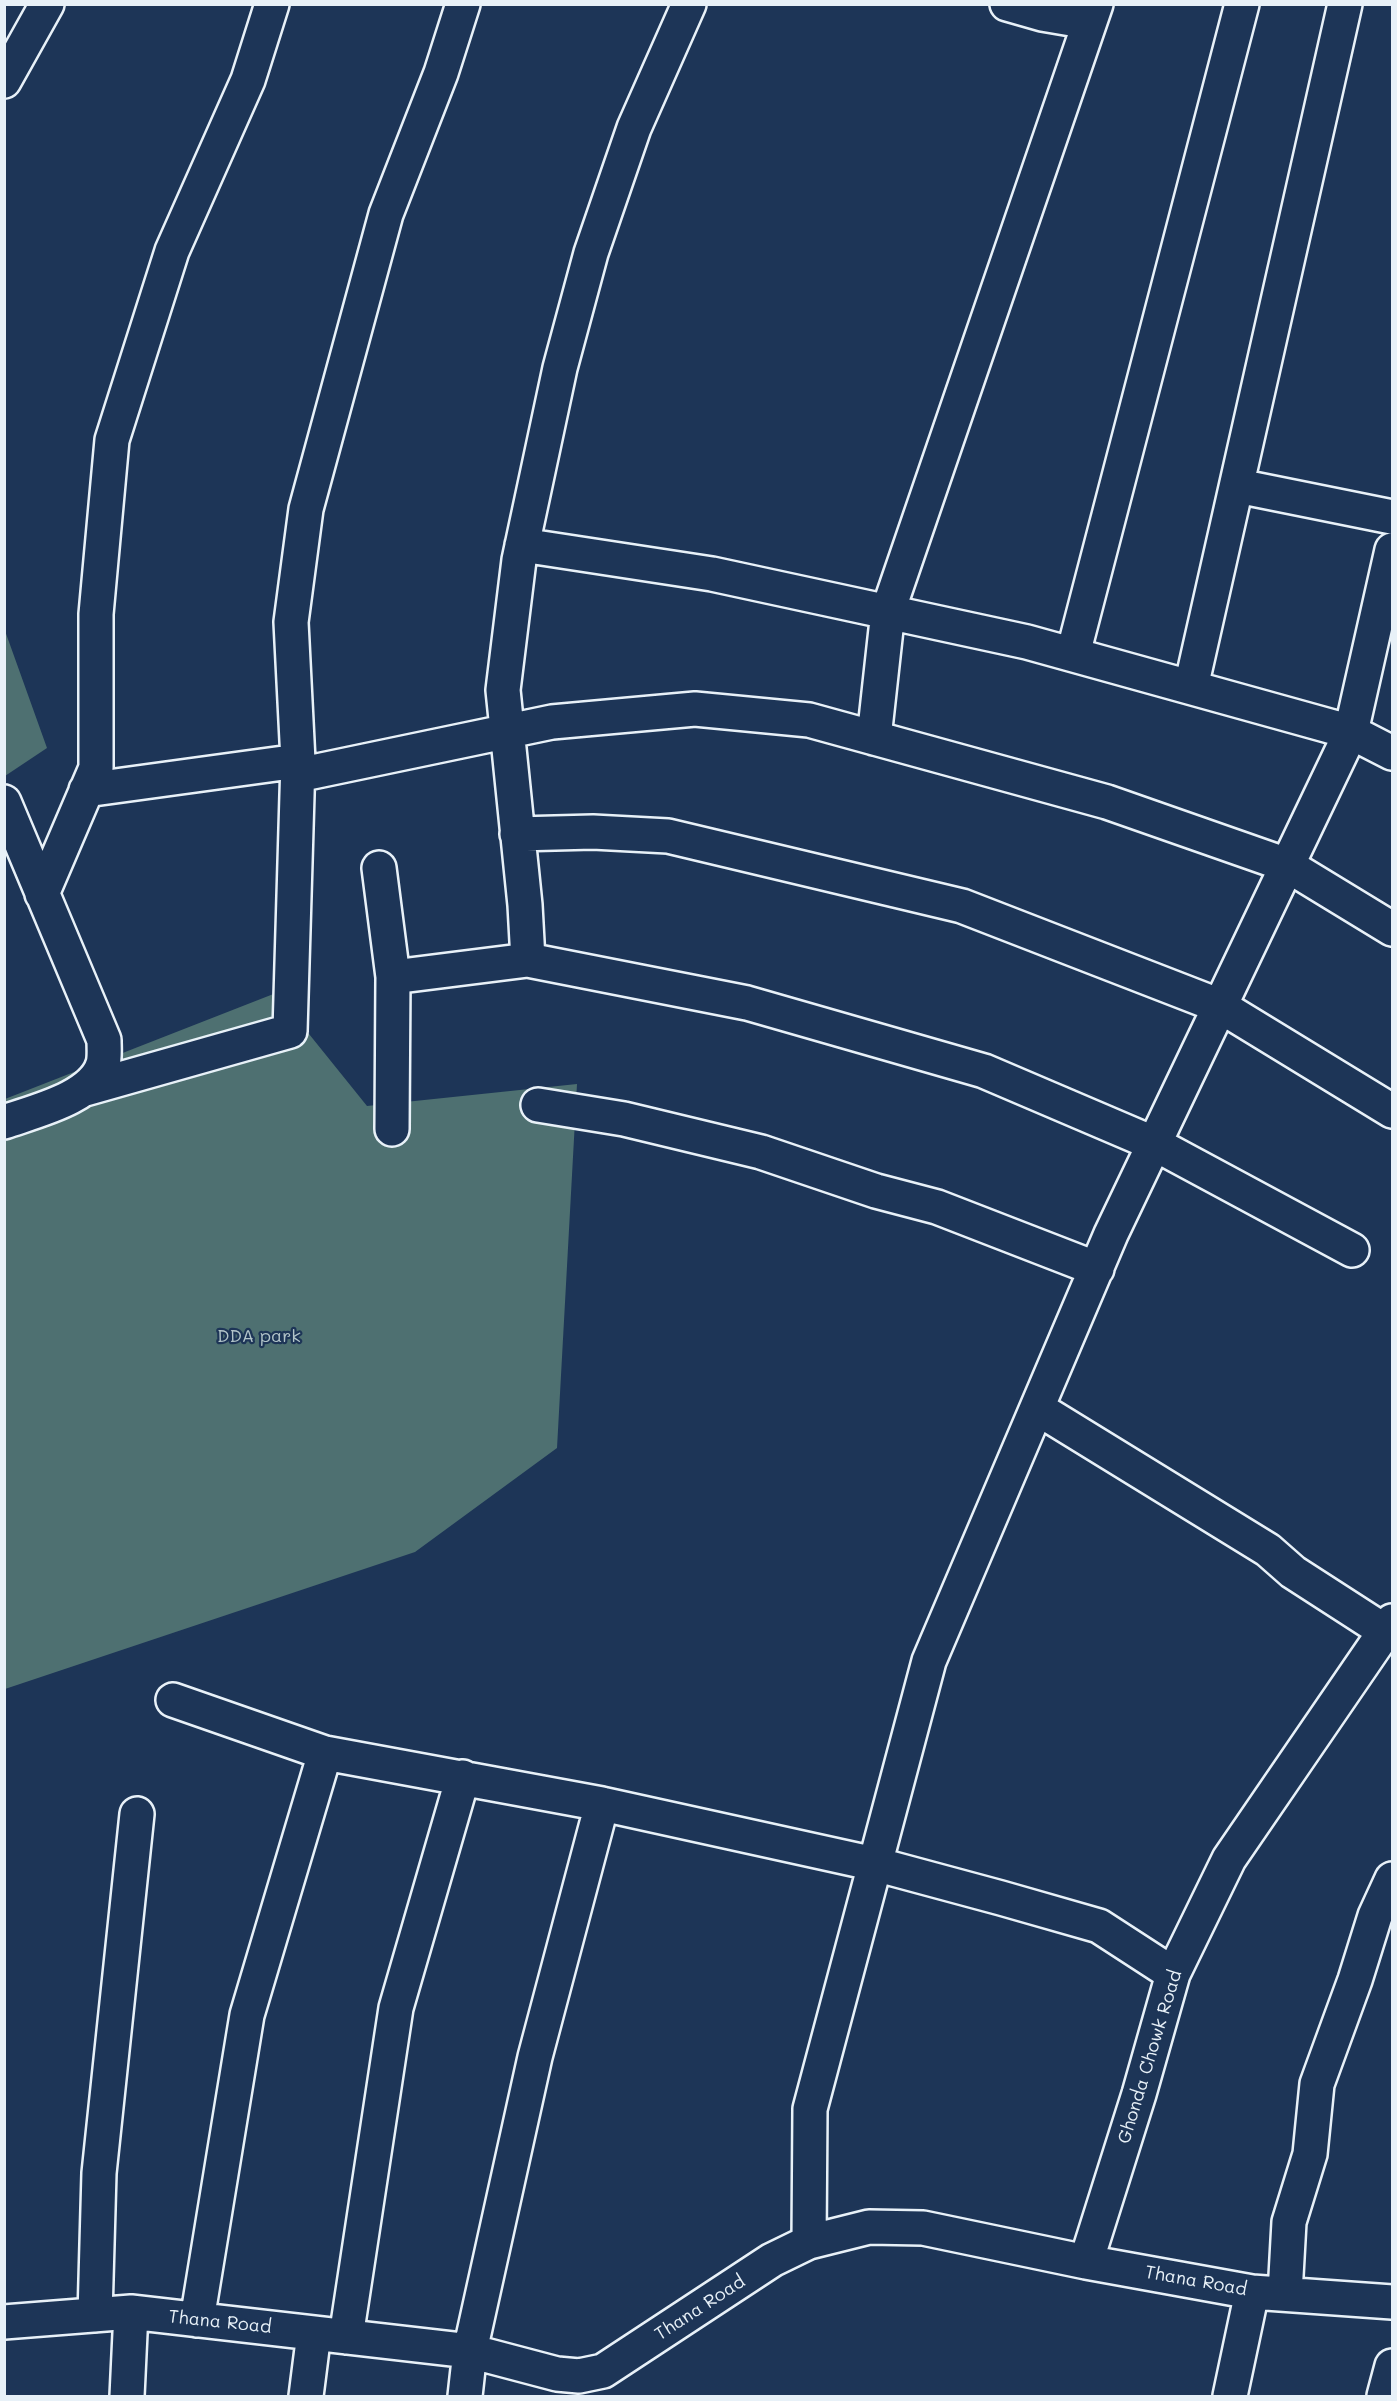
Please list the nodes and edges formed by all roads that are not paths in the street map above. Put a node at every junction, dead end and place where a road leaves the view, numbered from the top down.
1 (47, 4) edge
2 (272, 4) edge
3 (463, 4) edge
4 (689, 4) edge
5 (1007, 4) edge
6 (1242, 4) edge
7 (1345, 4) edge
8 (1092, 14) edge
9 (4, 81) edge
10 (1238, 486) junction
11 (1392, 517) edge
12 (522, 545) junction
13 (1392, 550) edge
14 (888, 611) junction
15 (1073, 654) junction
16 (1191, 687) junction
17 (1351, 732) junction
18 (507, 733) junction
19 (874, 738) junction
20 (1392, 753) edge
21 (298, 768) junction
22 (86, 790) junction
23 (4, 802) edge
24 (518, 834) junction
25 (1287, 865) junction
26 (379, 868) dead end
27 (42, 894) junction
28 (1392, 929) edge
29 (528, 960) junction
30 (393, 977) junction
31 (1220, 1006) junction
32 (85, 1089) junction
33 (538, 1105) dead end
34 (1392, 1111) edge
35 (4, 1122) edge
36 (392, 1129) dead end
37 (1155, 1144) junction
38 (1352, 1250) dead end
39 (1097, 1269) junction
40 (1037, 1408) junction
41 (1389, 1626) edge
42 (173, 1700) dead end
43 (326, 1753) junction
44 (463, 1777) junction
45 (602, 1804) junction
46 (136, 1814) dead end
47 (875, 1864) junction
48 (1392, 1879) edge
49 (1173, 1974) junction
50 (809, 2242) junction
51 (1086, 2262) junction
52 (1252, 2292) junction
53 (1285, 2294) junction
54 (1392, 2302) edge
55 (131, 2312) junction
56 (96, 2315) junction
57 (198, 2320) junction
58 (4, 2322) edge
59 (314, 2333) junction
60 (346, 2337) junction
61 (470, 2351) junction
62 (1392, 2366) edge
63 (127, 2397) edge
64 (306, 2397) edge
65 (465, 2397) edge
66 (1230, 2397) edge
67 (1384, 2397) edge

1 - 9 street
2 - 22 street
3 - 21 street
4 - 12 street
5 - 8 street
6 - 15 street
7 - 10 street
8 - 14 street
10 - 11 street
10 - 16 street
12 - 14 street
12 - 18 street
13 - 17 street
14 - 15 street
14 - 19 street
15 - 16 street
16 - 17 street
17 - 20 street
17 - 25 street
18 - 19 street
18 - 21 street
18 - 24 street
19 - 25 street
21 - 22 street
21 - 32 street
22 - 27 street
23 - 27 street
24 - 29 street
24 - 31 street
25 - 28 street
25 - 31 street
26 - 30 street
27 - 32 street
29 - 30 street
29 - 37 street
30 - 36 street
31 - 34 street
31 - 37 street
32 - 35 street
33 - 39 street
37 - 38 street
37 - 39 street
39 - 40 street
40 - 41 street
40 - 47 street
41 - 49 street, Ghonda Chowk Road
42 - 43 street
43 - 44 street
43 - 57 street
44 - 45 street
44 - 60 street
45 - 47 street
45 - 61 street
46 - 56 street
47 - 49 street
47 - 50 street
48 - 53 street
49 - 51 street, Ghonda Chowk Road
50 - 51 street, Thana Road
50 - 61 street, Thana Road
51 - 52 street, Thana Road
52 - 53 street, Thana Road
52 - 66 street
53 - 54 street, Thana Road
55 - 56 street, Thana Road
55 - 57 street, Thana Road
55 - 63 street
56 - 58 street, Thana Road
57 - 59 street, Thana Road
59 - 60 street, Thana Road
59 - 64 street
60 - 61 street, Thana Road
61 - 65 street
62 - 67 street

